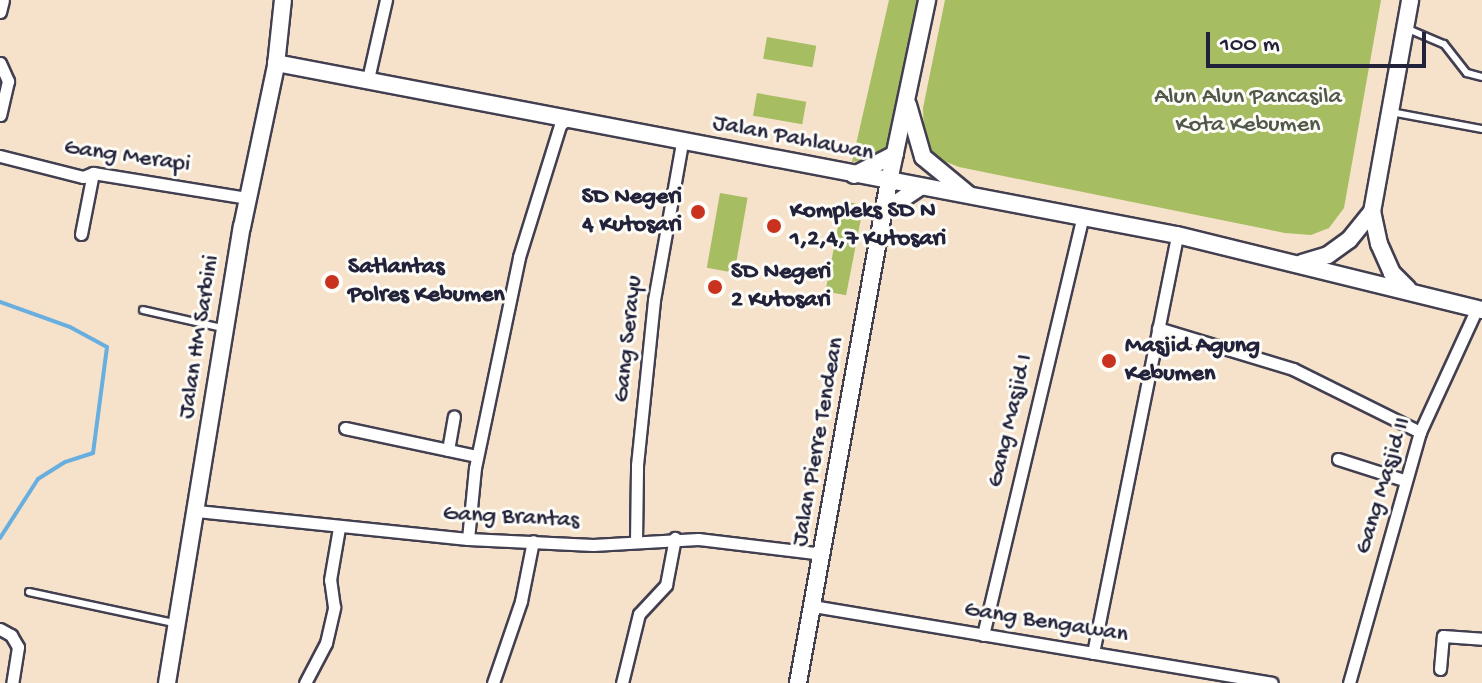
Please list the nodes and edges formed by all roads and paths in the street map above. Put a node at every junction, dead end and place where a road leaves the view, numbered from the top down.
1 (3, 0) edge
2 (283, 0) edge
3 (386, 0) edge
4 (927, 0) edge
5 (1410, 0) edge
6 (0, 12) edge
7 (1405, 28) junction
8 (0, 63) edge
9 (276, 63) junction
10 (1482, 77) edge
11 (368, 79) junction
12 (906, 97) junction
13 (1391, 112) junction
14 (0, 115) edge
15 (565, 121) junction
16 (1482, 129) edge
17 (682, 143) junction
18 (895, 154) junction
19 (0, 156) edge
20 (93, 173) junction
21 (854, 175) junction
22 (889, 181) junction
23 (920, 187) junction
24 (972, 197) junction
25 (248, 198) junction
26 (886, 210) junction
27 (1372, 212) junction
28 (1082, 218) junction
29 (81, 234) dead end
30 (1177, 235) junction
31 (1301, 263) junction
32 (1410, 291) junction
33 (1479, 309) edge
34 (143, 310) dead end
35 (226, 328) junction
36 (1158, 328) junction
37 (454, 417) dead end
38 (345, 428) dead end
39 (1420, 432) junction
40 (448, 450) junction
41 (477, 456) junction
42 (1338, 459) dead end
43 (1404, 480) junction
44 (197, 511) junction
45 (339, 528) junction
46 (675, 538) junction
47 (468, 539) junction
48 (533, 541) junction
49 (636, 541) junction
50 (823, 554) junction
51 (29, 592) dead end
52 (813, 606) junction
53 (177, 624) junction
54 (0, 629) edge
55 (983, 635) junction
56 (1482, 639) edge
57 (1093, 653) junction
58 (1440, 669) dead end
59 (1203, 677) edge
60 (12, 683) edge
61 (167, 683) edge
62 (305, 683) edge
63 (493, 683) edge
64 (622, 683) edge
65 (798, 683) edge
66 (1272, 683) edge
67 (1349, 683) edge

1 - 6 street
2 - 9 main road, Jalan HM Sarbini
3 - 11 street
4 - 12 main road, Jalan Pierre Tendean
5 - 7 main road
7 - 10 lane
7 - 13 main road
8 - 14 street
9 - 11 main road, Jalan Pahlawan
9 - 25 main road, Jalan HM Sarbini
11 - 15 main road, Jalan Pahlawan
12 - 18 main road, Jalan Pierre Tendean
12 - 24 main road
13 - 16 lane
13 - 27 main road
15 - 17 main road, Jalan Pahlawan
15 - 41 street
17 - 21 main road, Jalan Pahlawan
17 - 49 street, Gang Serayu
18 - 21 main road
18 - 22 main road, Jalan Pierre Tendean
19 - 20 street, Gang Merapi
20 - 25 street, Gang Merapi
20 - 29 street
21 - 22 main road, Jalan Pahlawan
22 - 23 main road, Jalan Pahlawan
22 - 26 main road, Jalan Pierre Tendean
23 - 24 main road, Jalan Pahlawan
23 - 26 main road
24 - 28 main road, Jalan Pahlawan
25 - 35 main road, Jalan HM Sarbini
26 - 50 main road, Jalan Pierre Tendean
27 - 31 main road
27 - 32 main road
28 - 30 main road, Jalan Pahlawan
28 - 55 street, Gang Masjid I
30 - 31 main road, Jalan Pahlawan
30 - 36 street
31 - 32 main road, Jalan Pahlawan
32 - 33 main road, Jalan Pahlawan
33 - 39 street, Gang Masjid II
34 - 35 lane
35 - 44 main road, Jalan HM Sarbini
36 - 39 street
36 - 57 street
37 - 40 street
38 - 40 street
39 - 43 street, Gang Masjid II
40 - 41 street
41 - 47 street
42 - 43 street
43 - 67 street, Gang Masjid II
44 - 45 street, Gang Brantas
44 - 53 main road, Jalan HM Sarbini
45 - 47 street, Gang Brantas
45 - 62 street
46 - 49 street, Gang Brantas
46 - 50 street, Gang Brantas
46 - 64 street
47 - 48 street, Gang Brantas
48 - 49 street, Gang Brantas
48 - 63 street
50 - 52 main road, Jalan Pierre Tendean
51 - 53 lane
52 - 55 street, Gang Bengawan
52 - 65 main road, Jalan Pierre Tendean
53 - 61 main road, Jalan HM Sarbini
54 - 60 street
55 - 57 street, Gang Bengawan
56 - 58 street
57 - 59 street, Gang Bengawan
59 - 66 street, Gang Bengawan

